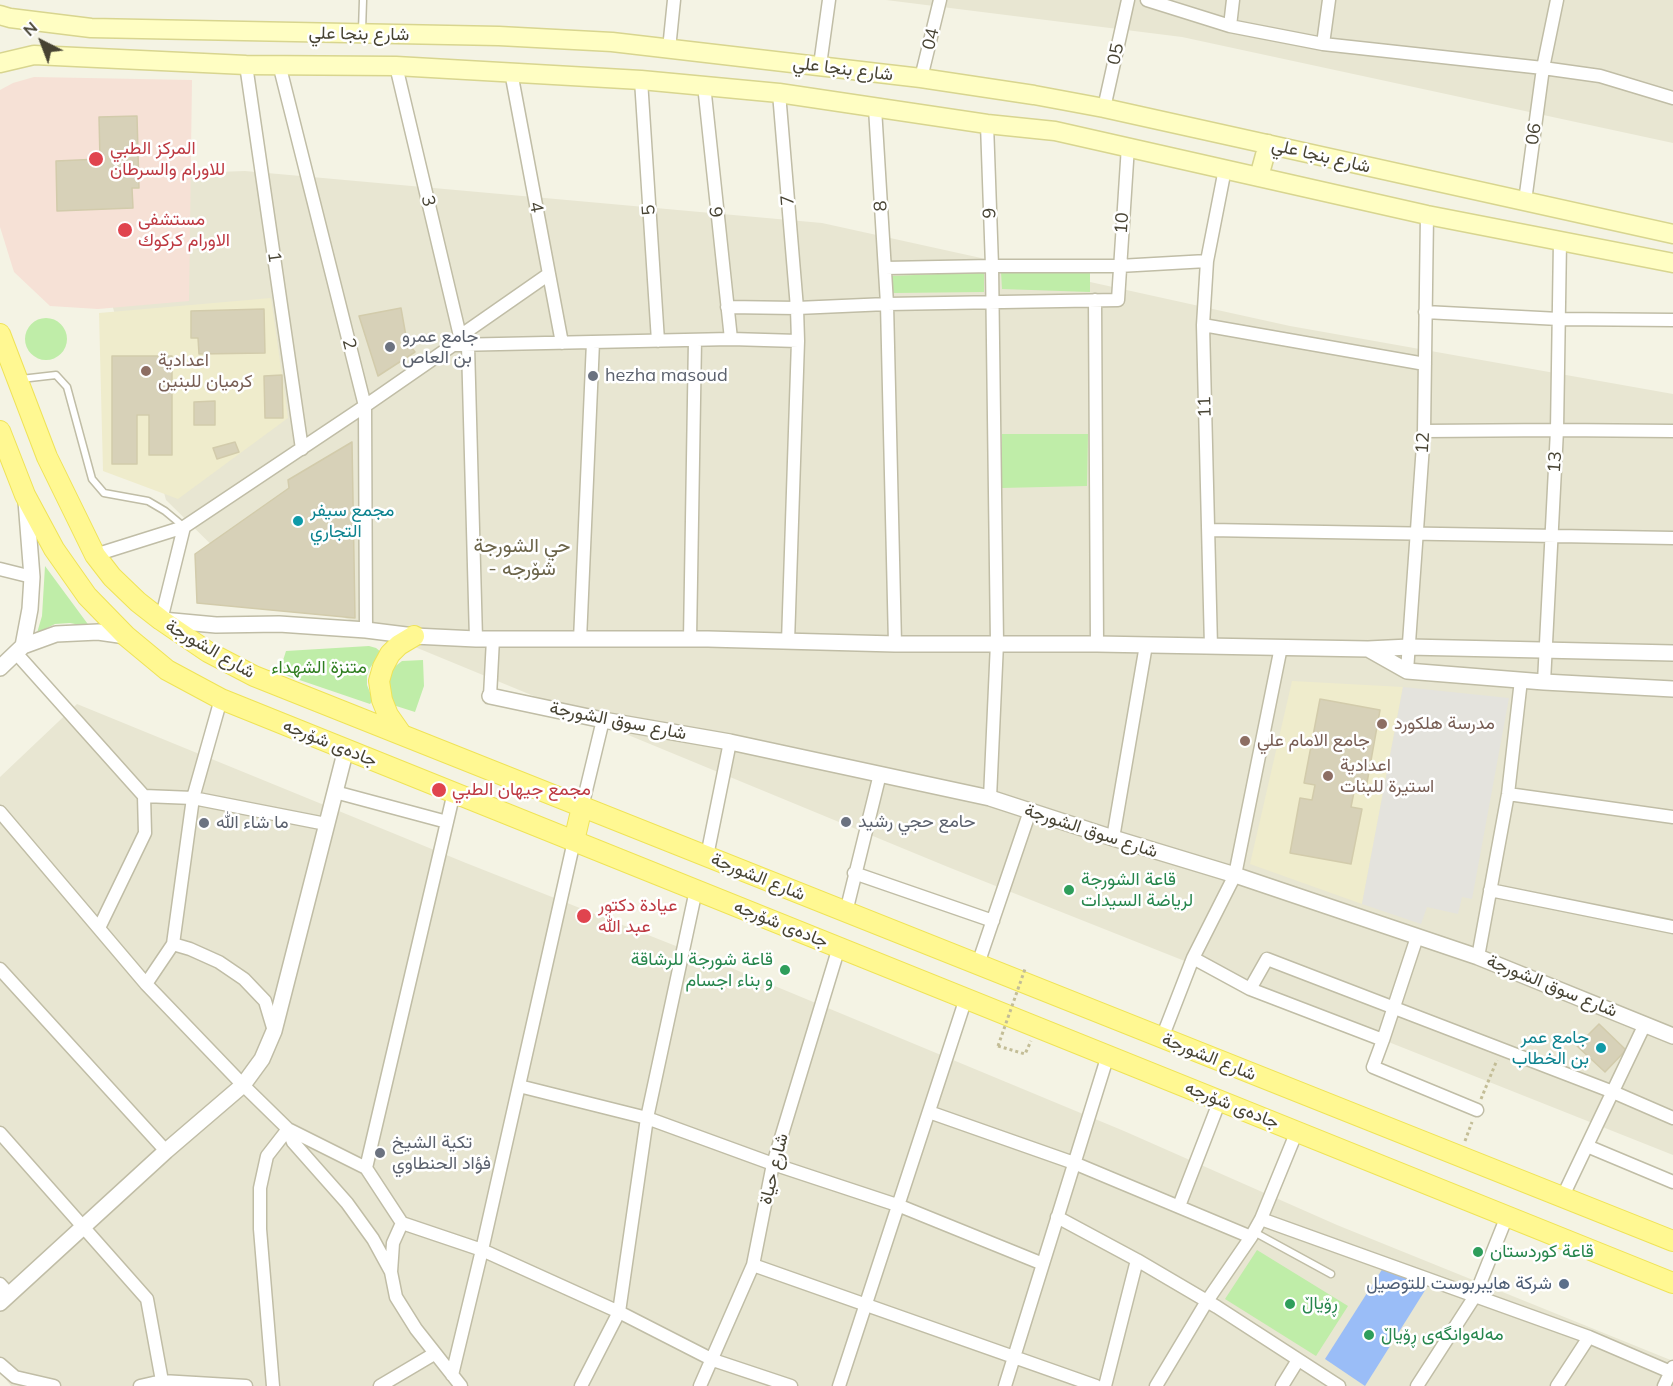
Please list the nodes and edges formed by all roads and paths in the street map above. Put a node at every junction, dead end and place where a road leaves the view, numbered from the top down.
1 (363, 0) edge
2 (674, 0) edge
3 (829, 0) edge
4 (940, 0) edge
5 (1128, 0) edge
6 (1147, 0) edge
7 (1233, 0) edge
8 (1329, 0) edge
9 (1557, 0) edge
10 (0, 15) edge
11 (1230, 26) junction
12 (153, 30) junction
13 (362, 34) junction
14 (1323, 44) junction
15 (669, 49) junction
16 (152, 60) junction
17 (0, 63) edge
18 (246, 64) junction
19 (279, 64) junction
20 (820, 65) junction
21 (396, 66) junction
22 (1543, 68) junction
23 (511, 72) junction
24 (921, 78) junction
25 (641, 80) junction
26 (704, 85) junction
27 (779, 93) junction
28 (1673, 98) edge
29 (875, 108) junction
30 (1104, 108) junction
31 (987, 124) junction
32 (1268, 144) junction
33 (1128, 146) junction
34 (1225, 169) junction
35 (1259, 177) junction
36 (1525, 201) junction
37 (1427, 214) junction
38 (1673, 234) edge
39 (1560, 241) junction
40 (1207, 261) junction
41 (1673, 264) edge
42 (992, 266) junction
43 (1119, 266) junction
44 (885, 268) junction
45 (549, 274) junction
46 (1095, 300) junction
47 (991, 302) junction
48 (887, 304) junction
49 (727, 307) junction
50 (797, 308) junction
51 (1425, 312) junction
52 (1558, 319) junction
53 (1673, 320) edge
54 (1203, 326) junction
55 (731, 339) junction
56 (1, 340) edge
57 (695, 340) junction
58 (658, 341) junction
59 (798, 341) junction
60 (460, 342) junction
61 (594, 342) junction
62 (562, 343) junction
63 (1425, 364) junction
64 (17, 379) junction
65 (365, 406) junction
66 (1557, 430) junction
67 (0, 431) edge
68 (1424, 431) junction
69 (1673, 431) edge
70 (302, 449) junction
71 (25, 495) junction
72 (184, 527) junction
73 (1209, 530) junction
74 (1417, 534) junction
75 (1551, 536) junction
76 (1673, 538) edge
77 (95, 555) junction
78 (0, 569) edge
79 (32, 578) junction
80 (160, 620) junction
81 (366, 630) junction
82 (126, 636) junction
83 (414, 636) junction
84 (476, 639) junction
85 (493, 639) junction
86 (690, 639) junction
87 (580, 640) junction
88 (788, 642) junction
89 (997, 643) junction
90 (895, 644) junction
91 (1097, 644) junction
92 (1146, 645) junction
93 (1211, 646) junction
94 (1281, 647) junction
95 (1408, 647) junction
96 (1368, 649) junction
97 (19, 650) junction
98 (1545, 650) junction
99 (1673, 653) edge
100 (0, 668) edge
101 (1407, 671) junction
102 (1521, 680) junction
103 (1544, 682) junction
104 (1673, 689) edge
105 (490, 696) joint
106 (221, 699) junction
107 (603, 720) junction
108 (402, 735) junction
109 (730, 742) junction
110 (346, 749) junction
111 (880, 774) junction
112 (335, 792) junction
113 (454, 792) junction
114 (1508, 794) junction
115 (144, 796) junction
116 (193, 798) junction
117 (990, 798) junction
118 (582, 807) junction
119 (1030, 811) junction
120 (0, 812) edge
121 (1673, 817) edge
122 (447, 822) junction
123 (326, 824) junction
124 (1113, 838) junction
125 (574, 841) junction
126 (707, 856) junction
127 (854, 873) junction
128 (1235, 875) junction
129 (696, 890) junction
130 (1490, 890) junction
131 (846, 912) junction
132 (993, 921) junction
133 (1673, 927) edge
134 (99, 928) junction
135 (1417, 937) junction
136 (173, 944) junction
137 (839, 947) junction
138 (1478, 957) junction
139 (1193, 958) junction
140 (978, 964) junction
141 (0, 969) edge
142 (1025, 969) dead end
143 (146, 984) junction
144 (1250, 989) junction
145 (966, 998) junction
146 (1393, 1008) junction
147 (1645, 1024) junction
148 (274, 1031) junction
149 (1673, 1035) edge
150 (1162, 1038) junction
151 (1383, 1040) junction
152 (1025, 1054) dead end
153 (1107, 1055) junction
154 (243, 1085) junction
155 (519, 1086) junction
156 (1613, 1092) junction
157 (1220, 1100) junction
158 (1477, 1110) dead end
159 (929, 1112) junction
160 (647, 1118) junction
161 (1673, 1118) edge
162 (288, 1129) junction
163 (1297, 1131) junction
164 (0, 1133) edge
165 (1587, 1146) junction
166 (166, 1151) junction
167 (1074, 1163) junction
168 (773, 1164) junction
169 (366, 1168) junction
170 (1673, 1182) edge
171 (1562, 1198) junction
172 (900, 1206) junction
173 (1179, 1206) junction
174 (1507, 1216) junction
175 (1057, 1217) junction
176 (1261, 1219) junction
177 (402, 1223) junction
178 (85, 1227) junction
179 (1252, 1235) junction
180 (1673, 1241) edge
181 (482, 1250) junction
182 (1137, 1260) junction
183 (1043, 1264) junction
184 (753, 1265) junction
185 (391, 1272) junction
186 (1331, 1274) dead end
187 (1673, 1283) edge
188 (3, 1294) edge
189 (1475, 1296) junction
190 (1207, 1301) junction
191 (866, 1304) junction
192 (619, 1312) junction
193 (1588, 1337) junction
194 (434, 1354) junction
195 (1014, 1358) junction
196 (713, 1360) junction
197 (1298, 1360) junction
198 (0, 1364) edge
199 (1672, 1371) edge
200 (452, 1375) junction
201 (162, 1381) junction
202 (54, 1386) edge
203 (140, 1386) edge
204 (223, 1386) edge
205 (246, 1386) edge
206 (273, 1386) edge
207 (380, 1386) edge
208 (461, 1386) edge
209 (581, 1386) edge
210 (700, 1386) edge
211 (791, 1386) edge
212 (839, 1386) edge
213 (1005, 1386) edge
214 (1096, 1386) edge
215 (1106, 1386) edge
216 (1156, 1386) edge
217 (1282, 1386) edge
218 (1339, 1386) edge
219 (1417, 1386) edge
220 (1557, 1386) edge
221 (1664, 1386) edge

1 - 13 lane
2 - 15 street
3 - 20 street
4 - 24 street, 04
5 - 30 street, 05
6 - 11 street
7 - 11 street
8 - 14 street
9 - 22 street, 06
10 - 12 main road, شارع بنجا علي
11 - 14 street
12 - 13 main road, شارع بنجا علي
12 - 16 main road
13 - 15 main road, شارع بنجا علي
14 - 22 street
15 - 20 main road, شارع بنجا علي
16 - 17 main road, شارع بنجا علي
16 - 18 main road, شارع بنجا علي
18 - 19 main road, شارع بنجا علي
18 - 70 street, 1
19 - 21 main road, شارع بنجا علي
19 - 65 street, 2
20 - 24 main road, شارع بنجا علي
21 - 23 main road, شارع بنجا علي
21 - 60 street, 3
22 - 28 street
22 - 36 street, 06
23 - 25 main road, شارع بنجا علي
23 - 45 street, 4
24 - 30 main road, شارع بنجا علي
25 - 26 main road, شارع بنجا علي
25 - 58 street, 5
26 - 27 main road, شارع بنجا علي
26 - 49 street, 6
27 - 29 main road, شارع بنجا علي
27 - 50 street, 7
29 - 31 main road, شارع بنجا علي
29 - 44 street, 8
30 - 32 main road, شارع بنجا علي
31 - 33 main road, شارع بنجا علي
31 - 42 street, 9
32 - 35 main road
32 - 36 main road, شارع بنجا علي
33 - 34 main road, شارع بنجا علي
33 - 43 street, 10
34 - 35 main road, شارع بنجا علي
34 - 40 street, 11
35 - 37 main road, شارع بنجا علي
36 - 38 main road, شارع بنجا علي
37 - 39 main road, شارع بنجا علي
37 - 51 street, 12
39 - 41 main road, شارع بنجا علي
39 - 52 street, 13
40 - 43 street
40 - 54 street, 11
42 - 43 street
42 - 44 street
42 - 47 street, 9
43 - 46 street, 10
44 - 48 street, 8
45 - 60 street
45 - 62 street, 4
46 - 47 street
46 - 91 street
47 - 48 street
47 - 89 street, 9
48 - 50 street
48 - 90 street, 8
49 - 50 street
49 - 55 street, 6
50 - 59 street, 7
51 - 52 street
51 - 63 street, 12
52 - 53 street
52 - 66 street, 13
54 - 63 street
54 - 73 street, 11
55 - 57 street
55 - 59 street
56 - 64 main road, شارع الشورجة
57 - 58 street
57 - 86 street
58 - 61 street
59 - 88 street, 7
60 - 62 street
60 - 65 street
60 - 84 street, 3
61 - 62 street
61 - 87 street
63 - 68 street, 12
64 - 72 lane
64 - 77 main road, شارع الشورجة
65 - 70 street
65 - 81 street, 2
66 - 68 street
66 - 69 street
66 - 75 street, 13
67 - 71 main road, جادەی شۆرجە
68 - 74 street, 12
70 - 72 street
71 - 79 street
71 - 82 main road, جادەی شۆرجە
72 - 77 street
72 - 80 street
73 - 74 street
73 - 93 street, 11
74 - 75 street
74 - 95 street, 12
75 - 76 street
75 - 98 street, 13
77 - 80 main road, شارع الشورجة
78 - 79 street
79 - 97 street
80 - 81 street
80 - 108 main road, شارع الشورجة
81 - 83 street
82 - 97 street
82 - 106 main road, جادەی شۆرجە
83 - 84 street
83 - 108 main road
84 - 85 street
85 - 87 street
85 - 105 street
86 - 87 street
86 - 88 street
88 - 90 street
89 - 90 street
89 - 91 street
89 - 117 street, 9
91 - 92 street
92 - 93 street
92 - 124 street
93 - 94 street
94 - 96 street
94 - 128 street
95 - 96 street
95 - 98 street
95 - 101 street, 12
96 - 101 street
97 - 100 street
97 - 115 street
98 - 99 street
98 - 103 street, 13
101 - 102 street
102 - 103 street
102 - 114 street
103 - 104 street
105 - 107 street, شارع سوق الشورجة
106 - 110 main road, جادەی شۆرجە
106 - 116 street
107 - 109 street, شارع سوق الشورجة
107 - 118 street
108 - 118 main road, شارع الشورجة
109 - 111 street, شارع سوق الشورجة
109 - 126 street
110 - 112 street
110 - 113 main road, جادەی شۆرجە
111 - 117 street, شارع سوق الشورجة
111 - 127 street
112 - 122 street
112 - 123 street
113 - 122 street
113 - 125 main road, جادەی شۆرجە
114 - 121 street
114 - 130 street
115 - 116 street
115 - 134 street
116 - 123 street
116 - 136 street
117 - 119 street, شارع سوق الشورجة
118 - 125 main road
118 - 126 main road, شارع الشورجة
119 - 124 street, شارع سوق الشورجة
119 - 132 street
120 - 134 street
122 - 169 street
123 - 148 street
124 - 128 street, شارع سوق الشورجة
125 - 129 main road, جادەی شۆرجە
125 - 155 street
126 - 131 main road, شارع الشورجة
127 - 131 street
127 - 132 street
128 - 135 street, شارع سوق الشورجة
128 - 139 street
129 - 137 main road, جادەی شۆرجە
129 - 160 street
130 - 133 street
130 - 138 street
131 - 140 main road, شارع الشورجة
132 - 140 street
134 - 143 street
135 - 138 street, شارع سوق الشورجة
135 - 146 street
136 - 143 street
136 - 148 street
137 - 145 main road, جادەی شۆرجە
137 - 168 street, شارع حياة
138 - 147 street, شارع سوق الشورجة
139 - 144 street
139 - 150 street
140 - 150 main road, شارع الشورجة
141 - 166 street
142 - 152 path, bridge
143 - 154 street
144 - 146 street
144 - 151 street
145 - 153 main road, جادەی شۆرجە
145 - 159 street
146 - 151 street
146 - 156 street
147 - 149 street, شارع سوق الشورجة
147 - 156 street
148 - 154 street
150 - 171 main road, شارع الشورجة
151 - 158 street
153 - 157 main road, جادەی شۆرجە
153 - 167 street
154 - 162 street
154 - 166 street
155 - 160 street
155 - 181 street
156 - 161 street
156 - 165 street
157 - 163 main road, جادەی شۆرجە
157 - 173 street
159 - 167 street
159 - 172 street
160 - 168 street
160 - 192 street
162 - 169 street
162 - 185 street
162 - 206 street
163 - 174 main road, جادەی شۆرجە
163 - 176 street
164 - 178 street
165 - 170 street
165 - 171 street
166 - 178 street
167 - 173 street
167 - 175 street
168 - 172 street
168 - 184 street, شارع حياة
169 - 177 street
171 - 180 main road, شارع الشورجة
172 - 183 street
172 - 191 street
173 - 179 street
174 - 187 main road, جادەی شۆرجە
174 - 189 street
175 - 182 street
175 - 183 street
176 - 179 street
176 - 189 street
177 - 181 street
177 - 185 street
178 - 188 street
178 - 201 street
179 - 186 lane
179 - 190 street
181 - 192 street
181 - 200 street
182 - 190 street
182 - 215 street
183 - 195 street
184 - 191 street
184 - 196 street, شارع حياة
185 - 194 street
189 - 193 street
189 - 219 street
190 - 197 street
190 - 216 street
191 - 195 street
191 - 212 street
192 - 196 street
192 - 209 street
193 - 199 street
193 - 220 street
194 - 200 street
194 - 207 street
195 - 213 street
195 - 214 street
196 - 210 street, شارع حياة
196 - 211 street
197 - 217 street
197 - 218 street
198 - 202 street
199 - 221 street
200 - 208 street
201 - 203 street
201 - 204 street
204 - 205 street

